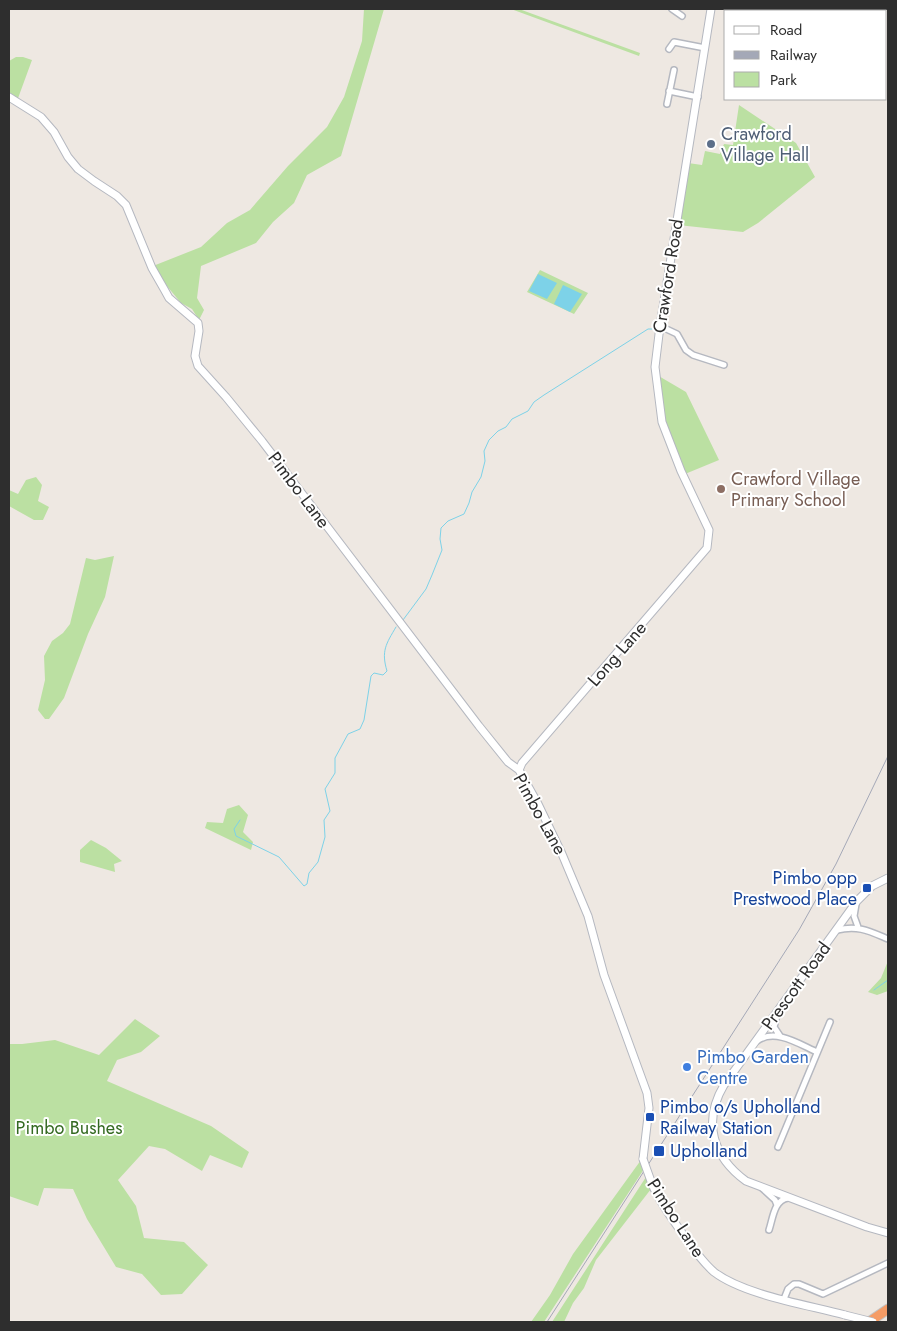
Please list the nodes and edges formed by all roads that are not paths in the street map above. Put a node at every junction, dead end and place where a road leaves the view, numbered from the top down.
1 (672, 9) edge
2 (711, 9) edge
3 (682, 16) dead end
4 (705, 48) junction
5 (669, 49) dead end
6 (674, 70) dead end
7 (670, 91) junction
8 (9, 97) edge
9 (698, 97) junction
10 (667, 104) dead end
11 (660, 326) junction
12 (724, 365) dead end
13 (710, 535) joint
14 (519, 770) junction
15 (888, 878) edge
16 (857, 901) junction
17 (858, 927) junction
18 (836, 930) junction
19 (888, 938) edge
20 (782, 1004) junction
21 (830, 1022) dead end
22 (782, 1038) junction
23 (753, 1045) junction
24 (817, 1052) junction
25 (778, 1147) dead end
26 (762, 1188) junction
27 (788, 1198) junction
28 (777, 1205) junction
29 (769, 1230) dead end
30 (888, 1233) edge
31 (888, 1263) edge
32 (784, 1299) junction
33 (888, 1309) edge
34 (871, 1322) edge

1 - 3 street
2 - 4 street, Crawford Road
4 - 5 street
4 - 9 street, Crawford Road
6 - 7 street
7 - 9 street
7 - 10 street
8 - 14 street, Pimbo Lane
9 - 11 street, Crawford Road
11 - 12 street
11 - 13 street, Crawford Road
13 - 14 street, Long Lane
14 - 32 street, Pimbo Lane, bridge
15 - 16 street, Prescott Road
16 - 17 street
16 - 18 street, Prescott Road
17 - 18 street
17 - 19 street
18 - 20 street, Prescott Road
20 - 22 street
20 - 23 street, Prescott Road
21 - 24 street
22 - 23 street
22 - 24 street
23 - 26 street, Prescott Road
24 - 25 street
26 - 27 street, Prescott Road
26 - 28 street
27 - 28 street
27 - 30 street, Prescott Road
28 - 29 street
31 - 32 street
32 - 34 street, Pimbo Lane, bridge
33 - 34 highway

